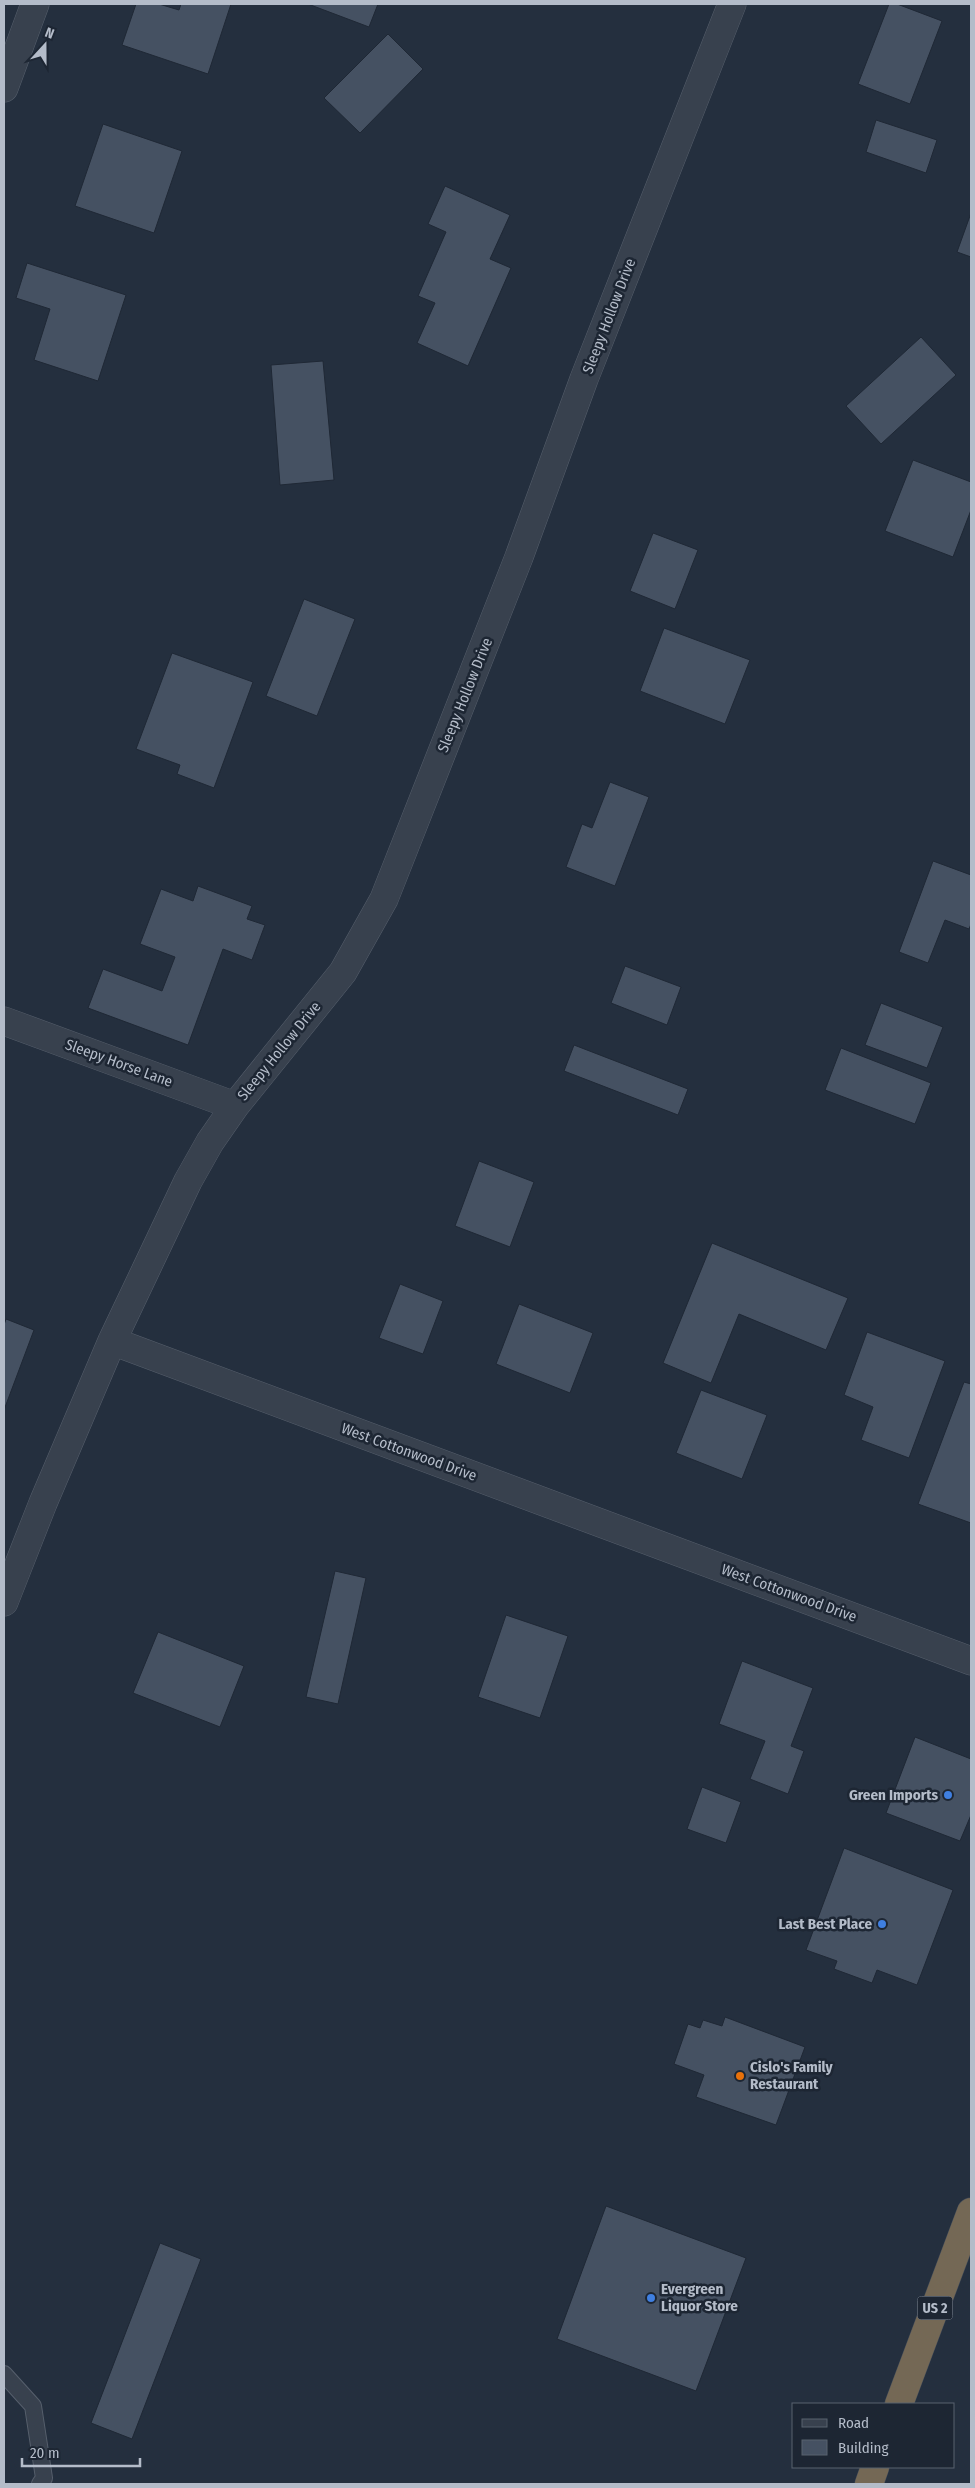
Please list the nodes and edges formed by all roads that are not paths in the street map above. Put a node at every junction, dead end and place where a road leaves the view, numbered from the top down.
1 (35, 4) edge
2 (732, 4) edge
3 (4, 88) edge
4 (4, 1021) edge
5 (235, 1106) junction
6 (112, 1341) junction
7 (4, 1602) edge
8 (971, 1661) edge
9 (971, 2212) edge
10 (4, 2374) edge
11 (899, 2403) edge
12 (876, 2468) edge
13 (40, 2484) edge
14 (869, 2484) edge

1 - 3 street
2 - 5 street, Sleepy Hollow Drive
4 - 5 street, Sleepy Horse Lane
5 - 6 street, Sleepy Hollow Drive
6 - 7 street
6 - 8 street, West Cottonwood Drive
9 - 11 highway, US 2
10 - 13 lane
12 - 14 highway

